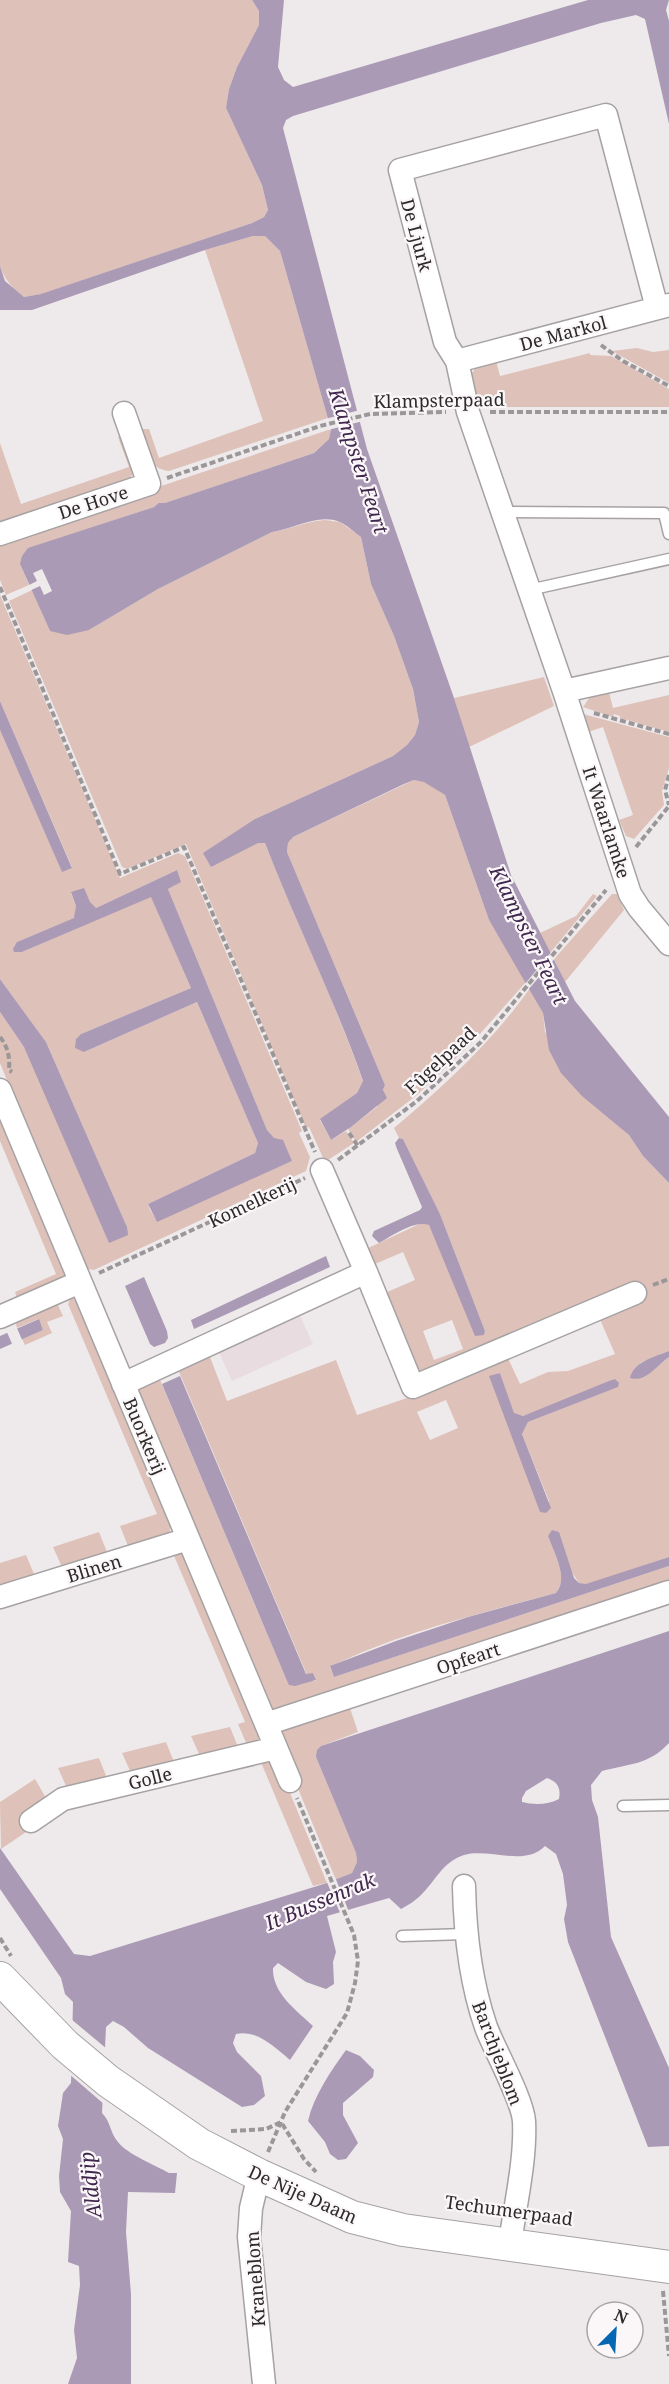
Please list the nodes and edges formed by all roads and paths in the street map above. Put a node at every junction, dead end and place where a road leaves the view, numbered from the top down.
1 (663, 307) edge
2 (592, 325) junction
3 (457, 361) junction
4 (669, 386) edge
5 (124, 412) dead end
6 (468, 412) junction
7 (669, 412) edge
8 (149, 484) junction
9 (502, 512) junction
10 (0, 534) edge
11 (669, 534) edge
12 (669, 559) edge
13 (0, 587) edge
14 (529, 590) junction
15 (3, 600) edge
16 (669, 668) edge
17 (567, 699) junction
18 (669, 734) edge
19 (669, 775) edge
20 (669, 805) edge
21 (669, 944) edge
22 (557, 950) dead end
23 (0, 1090) edge
24 (349, 1133) dead end
25 (358, 1146) junction
26 (322, 1170) junction
27 (366, 1272) junction
28 (80, 1282) junction
29 (635, 1293) dead end
30 (0, 1317) edge
31 (123, 1384) junction
32 (188, 1539) junction
33 (669, 1592) edge
34 (0, 1597) edge
35 (266, 1724) junction
36 (276, 1748) junction
37 (290, 1781) joint
38 (669, 1805) edge
39 (623, 1806) dead end
40 (31, 1821) dead end
41 (464, 1887) dead end
42 (465, 1934) junction
43 (402, 1936) dead end
44 (0, 1978) edge
45 (281, 2122) junction
46 (259, 2175) junction
47 (320, 2176) dead end
48 (510, 2244) junction
49 (666, 2267) edge
50 (669, 2356) edge
51 (264, 2384) edge

1 - 2 street, De Markol
1 - 3 street, De Ljurk
2 - 3 street, De Markol
2 - 4 path
3 - 6 street, De Ljurk
5 - 8 street, De Hove
6 - 7 path, Klampsterpaad
6 - 8 path, Klampsterpaad
6 - 9 street, De Ljurk
8 - 10 street, De Hove
9 - 11 lane
9 - 14 street, De Ljurk
12 - 14 lane
13 - 15 path
14 - 17 street, De Ljurk
15 - 26 path
16 - 17 street
17 - 18 path
17 - 21 street, It Waarlamke
19 - 20 path
22 - 25 path, Fûgelpaad
23 - 28 street, Buorkerij
24 - 25 path
25 - 26 path, Fûgelpaad
26 - 27 street
26 - 28 path, Komelkerij
27 - 29 street
27 - 31 street
28 - 30 street
28 - 31 street, Buorkerij
31 - 32 street, Buorkerij
32 - 34 street, Blinen
32 - 35 street, Buorkerij
33 - 35 street, Opfeart
35 - 36 street, Buorkerij
36 - 37 street, Buorkerij
36 - 40 street, Golle
37 - 45 path
38 - 39 lane
41 - 42 street, Barchjeblom
42 - 43 lane
42 - 48 street, Barchjeblom
44 - 46 street, De Nije Daam
45 - 46 path
45 - 47 path
46 - 48 street, De Nije Daam
46 - 51 street, Kraneblom
48 - 49 street, De Nije Daam
49 - 50 path

